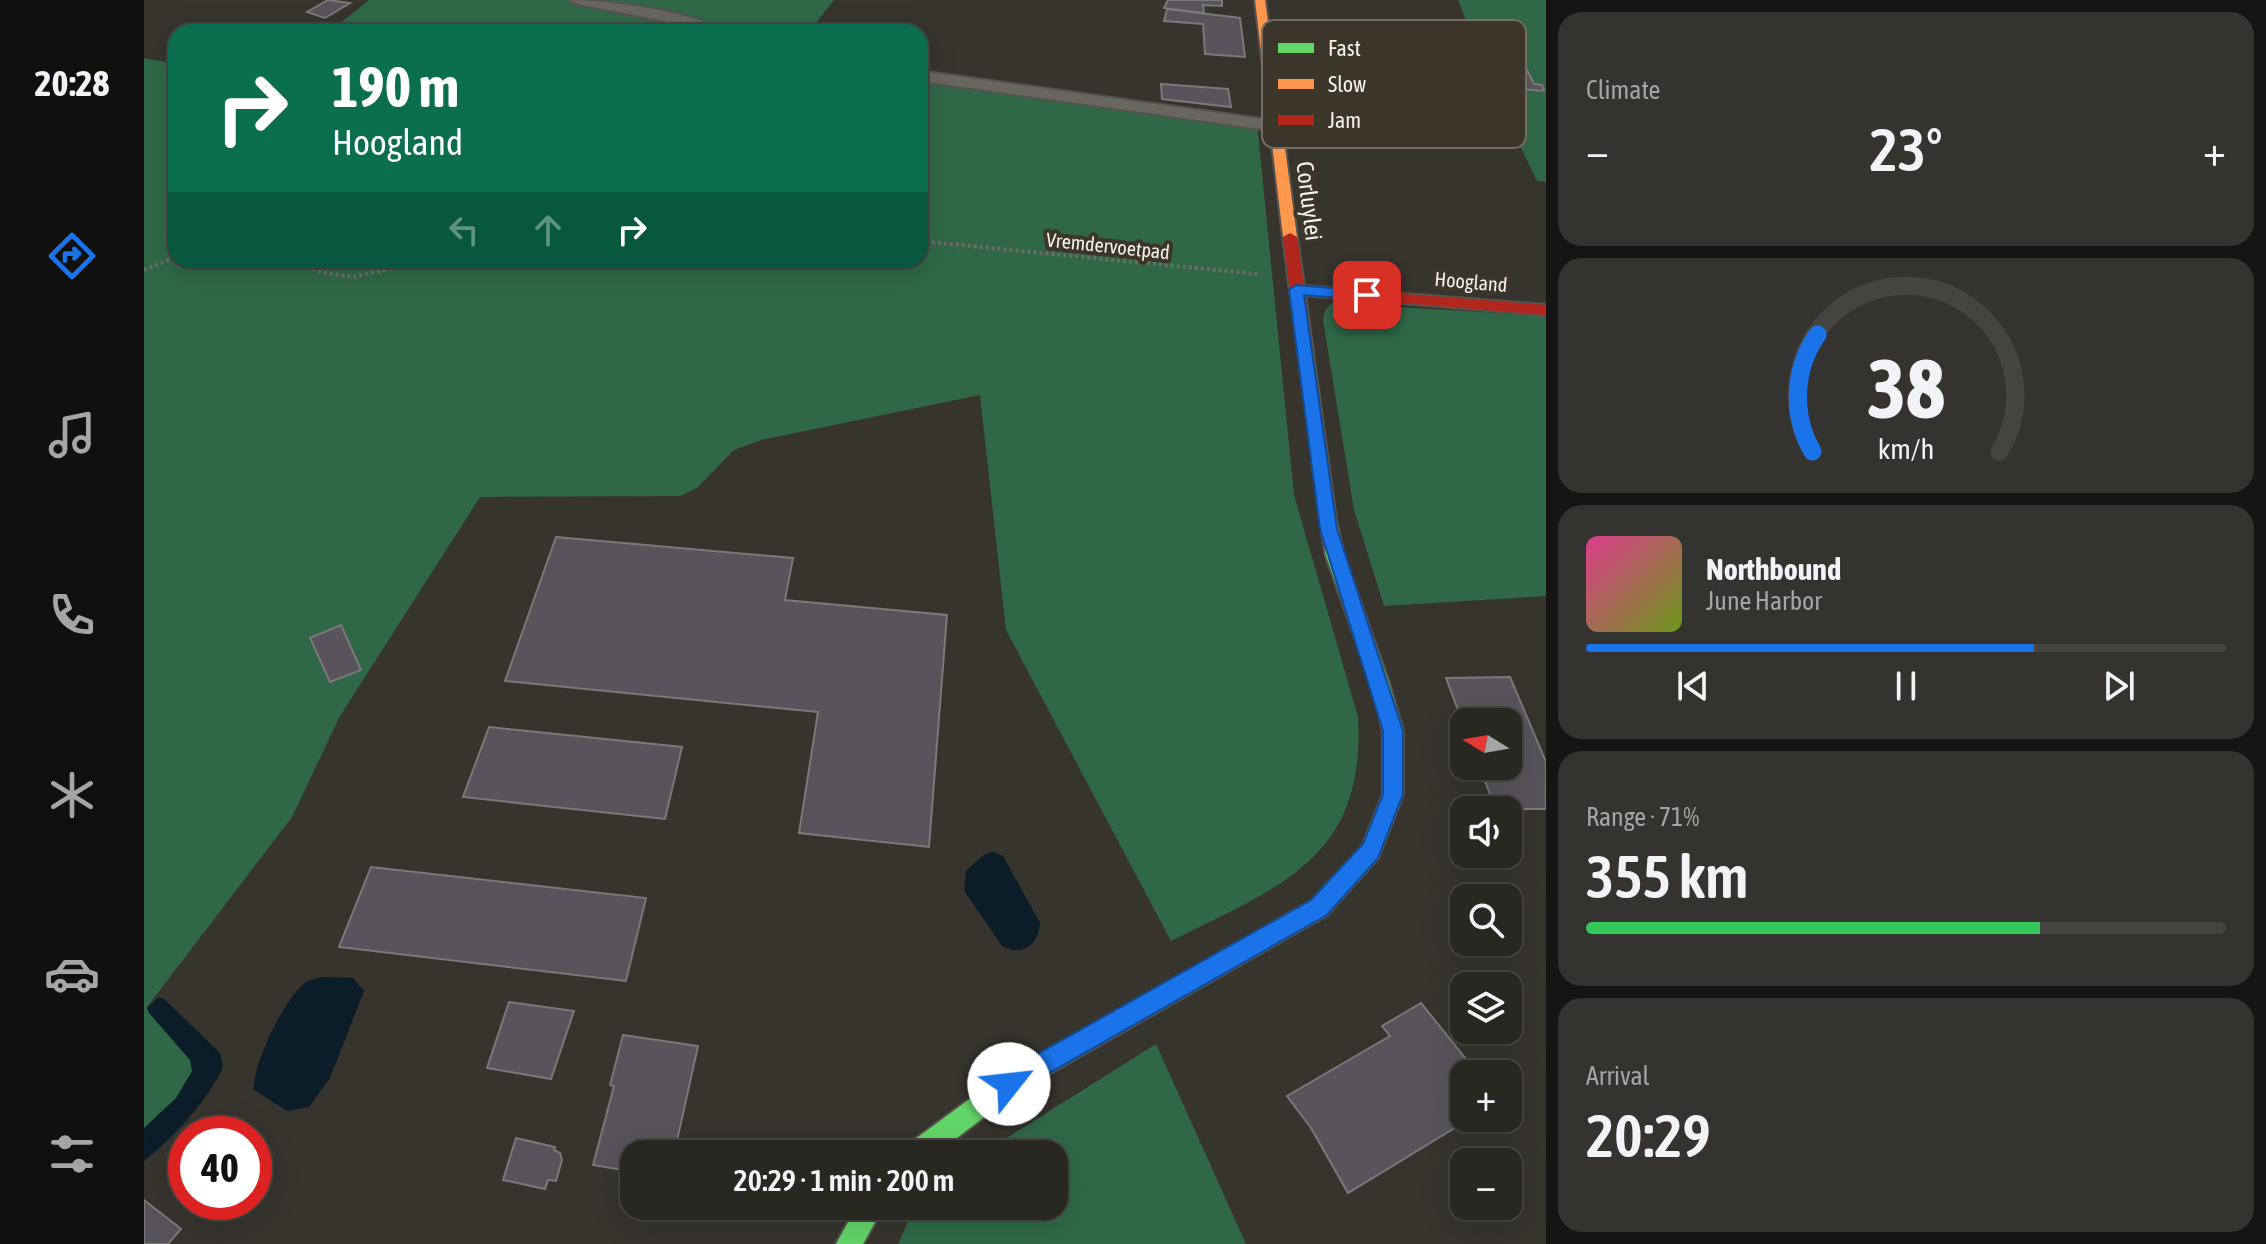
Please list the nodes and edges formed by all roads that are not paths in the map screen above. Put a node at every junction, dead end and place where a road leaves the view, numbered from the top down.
1 (577, 0) edge
2 (1260, 0) edge
3 (1262, 20) edge
4 (689, 24) edge
5 (928, 77) edge
6 (1262, 124) edge
7 (1278, 148) edge
8 (1295, 284) junction
9 (1546, 310) edge
10 (935, 1140) edge
11 (863, 1220) edge
12 (849, 1244) edge

1 - 4 lane
2 - 3 street, Corluylei
5 - 6 lane
7 - 8 street, Corluylei
8 - 9 street, Hoogland
8 - 10 street, Corluylei
11 - 12 street

